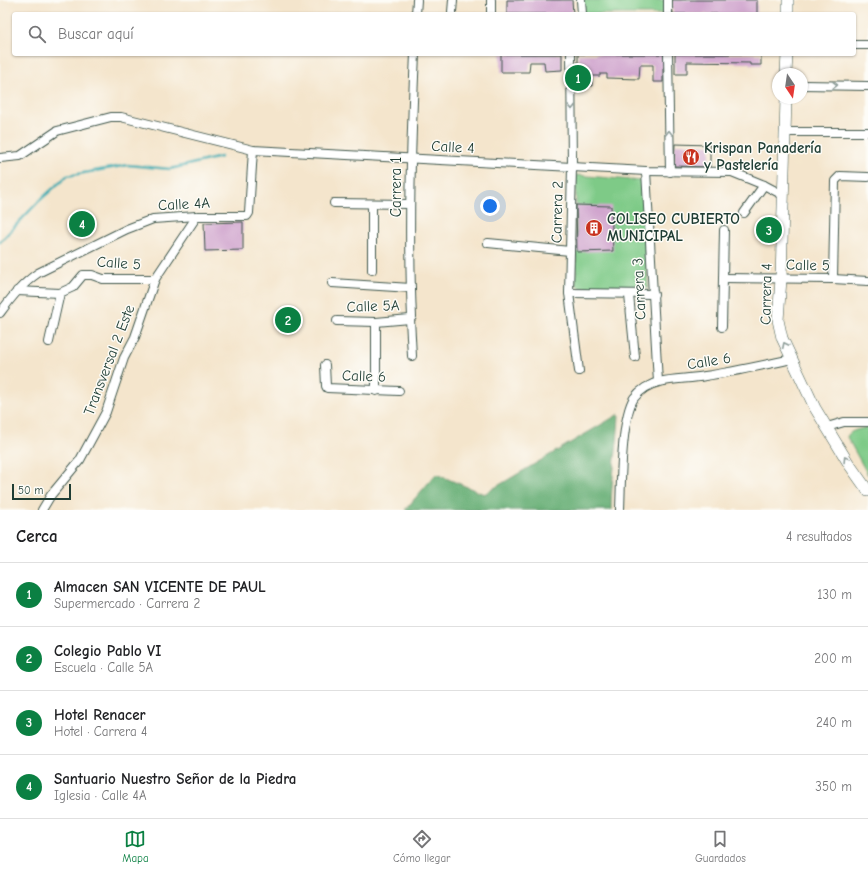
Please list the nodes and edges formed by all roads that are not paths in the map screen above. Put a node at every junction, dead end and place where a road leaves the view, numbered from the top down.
1 (416, 0) edge
2 (453, 0) edge
3 (491, 0) edge
4 (581, 0) edge
5 (668, 0) edge
6 (788, 0) edge
7 (416, 12) edge
8 (452, 12) dead end
9 (491, 12) edge
10 (582, 12) edge
11 (668, 12) edge
12 (788, 12) edge
13 (856, 45) edge
14 (868, 45) edge
15 (415, 56) edge
16 (571, 56) edge
17 (668, 56) edge
18 (787, 56) edge
19 (786, 68) edge
20 (808, 86) edge
21 (868, 86) edge
22 (786, 104) edge
23 (784, 132) junction
24 (868, 132) edge
25 (253, 150) junction
26 (0, 158) edge
27 (410, 158) junction
28 (572, 167) junction
29 (646, 171) junction
30 (670, 172) junction
31 (868, 177) edge
32 (764, 185) junction
33 (783, 195) junction
34 (334, 203) dead end
35 (372, 204) junction
36 (410, 204) junction
37 (744, 213) dead end
38 (197, 216) junction
39 (724, 230) dead end
40 (488, 243) dead end
41 (570, 251) junction
42 (372, 270) dead end
43 (723, 278) junction
44 (155, 279) junction
45 (781, 279) junction
46 (833, 279) junction
47 (868, 281) edge
48 (332, 283) dead end
49 (411, 288) junction
50 (17, 291) junction
51 (60, 293) junction
52 (569, 293) junction
53 (629, 294) junction
54 (654, 294) junction
55 (0, 313) edge
56 (410, 319) junction
57 (337, 321) dead end
58 (376, 322) junction
59 (722, 327) dead end
60 (49, 342) dead end
61 (412, 356) dead end
62 (635, 357) dead end
63 (792, 359) junction
64 (325, 365) dead end
65 (579, 371) dead end
66 (658, 382) junction
67 (376, 391) junction
68 (399, 391) dead end
69 (868, 422) edge
70 (827, 427) junction
71 (868, 491) edge
72 (42, 510) edge
73 (620, 510) edge

1 - 7 street
2 - 8 street
3 - 9 street
4 - 10 street
5 - 11 street
6 - 12 main road
13 - 14 street
15 - 27 street, Carrera 1
16 -> 28 street, Carrera 2
30 -> 17 street
18 - 19 main road
20 -> 21 street
22 - 23 main road, Carrera 4
23 - 24 street
23 - 33 main road, Carrera 4
25 - 26 street, Calle 4
25 - 27 street, Calle 4
25 - 38 street, Calle 4A
27 - 28 street, Calle 4
27 - 36 street, Carrera 1
28 - 29 street, Calle 4
28 - 41 street, Carrera 2
29 - 30 street, Calle 4
29 - 54 street, Carrera 3
30 - 32 street, Calle 4
31 - 46 street
32 - 33 street, Calle 4
32 - 37 street
33 - 45 main road, Carrera 4
34 - 35 street
35 - 36 street
35 - 42 street
36 - 49 street, Carrera 1
38 - 44 street, Transversal 2 Este
38 - 50 street, Calle 4A
39 - 43 street
40 - 41 street
41 - 52 street, Carrera 2
43 - 45 street, Calle 5
43 - 59 street
44 - 51 street, Calle 5
44 - 72 street, Transversal 2 Este
45 - 46 street, Calle 5
63 -> 45 main road, Carrera 4
46 - 47 street, Calle 5
48 - 49 street
49 - 56 street, Carrera 1
50 - 51 street
50 - 55 street, Calle 4A
51 - 60 street
52 - 53 street
52 - 65 street, Carrera 2
53 - 54 street
53 - 62 street
54 - 66 street, Carrera 3
56 - 58 street, Calle 5A
56 - 61 street, Carrera 1
57 - 58 street, Calle 5A
58 - 67 street
63 - 66 street, Calle 6
63 - 70 main road, Carrera 4
64 - 67 street, Calle 6
66 - 73 street, Calle 6
67 - 68 street, Calle 6
69 - 70 street
71 -> 70 main road, Carrera 4

